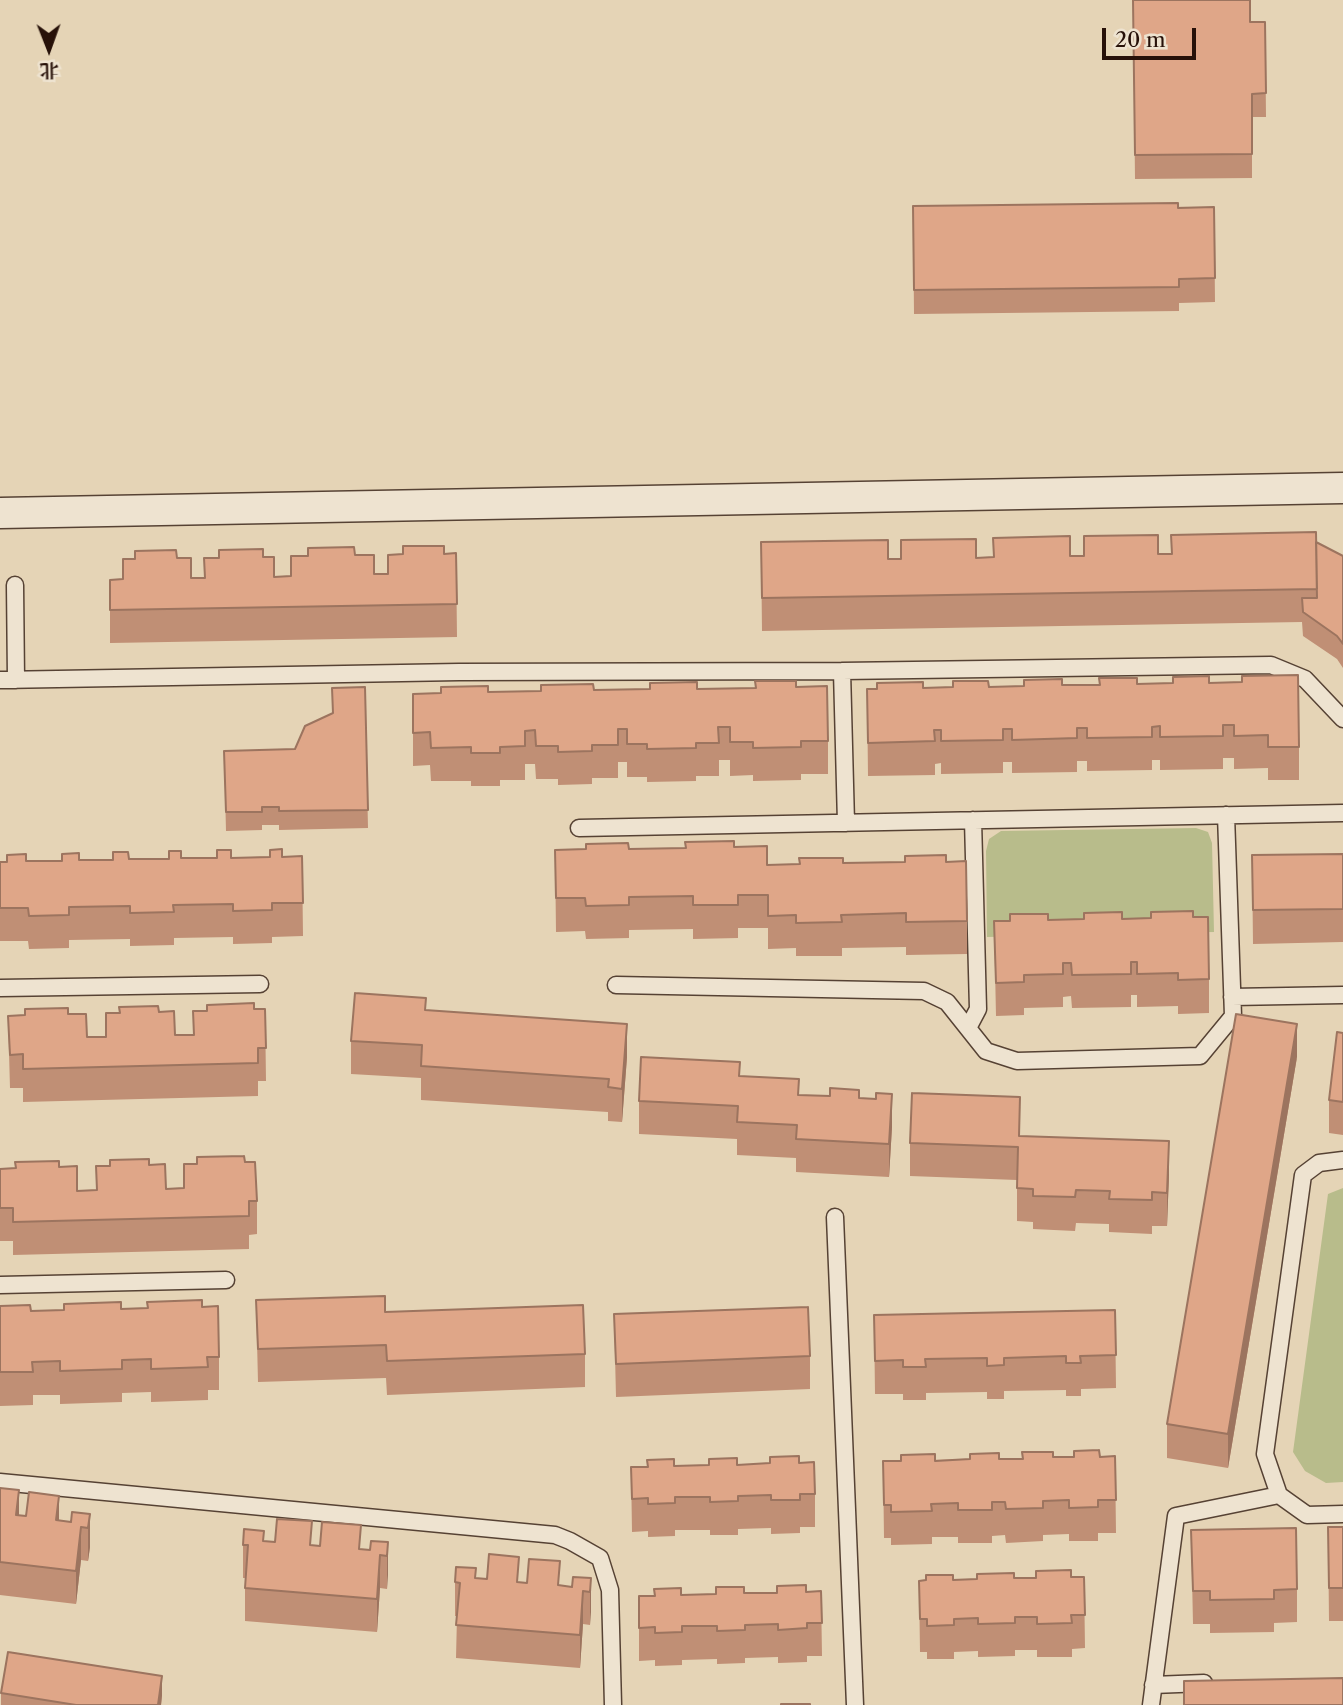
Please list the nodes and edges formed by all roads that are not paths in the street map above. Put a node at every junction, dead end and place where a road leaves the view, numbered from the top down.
1 (1343, 488) edge
2 (0, 513) edge
3 (15, 585) dead end
4 (842, 671) junction
5 (8, 680) edge
6 (1343, 719) edge
7 (1343, 813) edge
8 (1226, 815) junction
9 (973, 820) junction
10 (846, 823) junction
11 (579, 828) dead end
12 (260, 984) dead end
13 (615, 985) dead end
14 (0, 988) edge
15 (1343, 995) edge
16 (1232, 997) junction
17 (968, 1028) junction
18 (1343, 1160) edge
19 (835, 1217) dead end
20 (226, 1280) dead end
21 (0, 1285) edge
22 (0, 1482) edge
23 (1279, 1495) junction
24 (1343, 1514) edge
25 (1221, 1682) edge
26 (1153, 1685) junction
27 (613, 1705) edge
28 (855, 1705) edge
29 (1150, 1705) edge

1 - 2 street
3 - 5 lane
4 - 5 lane
4 - 6 lane
4 - 10 lane
7 - 8 lane
8 - 9 lane
8 - 16 lane
9 - 10 lane
9 - 17 lane
10 - 11 lane
12 - 14 lane
13 - 17 lane
15 - 16 lane
16 - 17 lane
18 - 23 lane
19 - 28 lane
20 - 21 lane
22 - 27 lane
23 - 24 lane
23 - 26 lane
25 - 26 lane
26 - 29 lane

